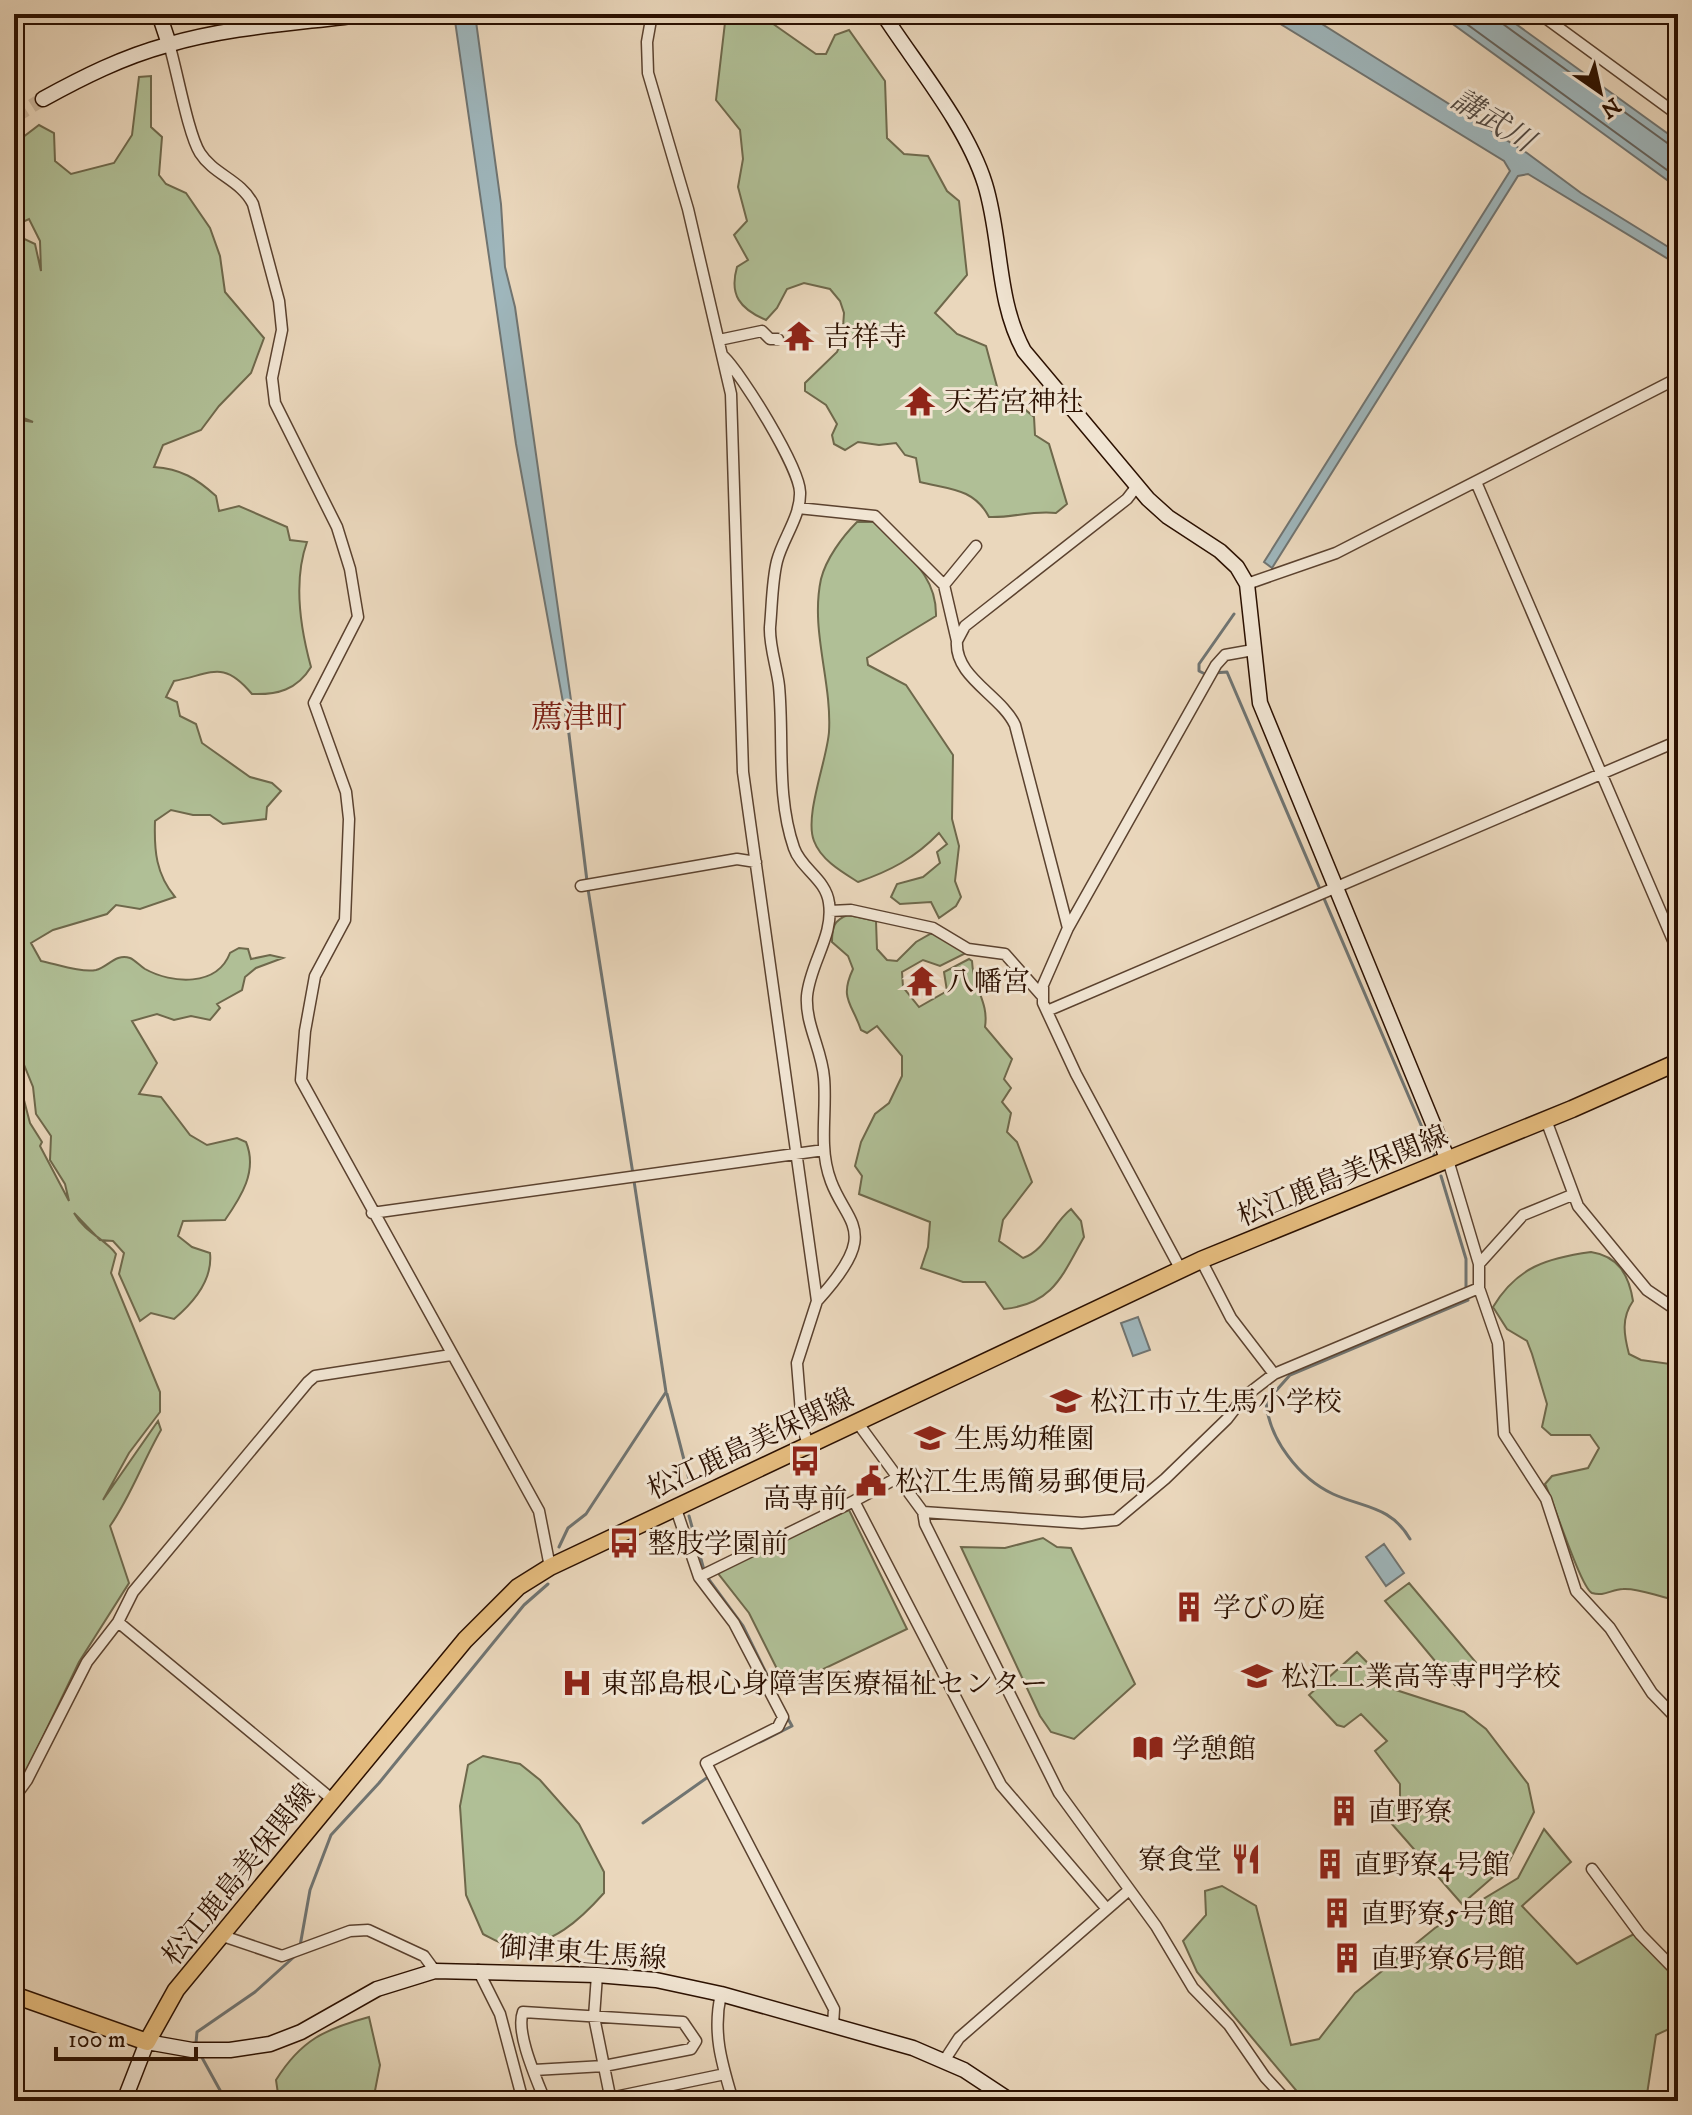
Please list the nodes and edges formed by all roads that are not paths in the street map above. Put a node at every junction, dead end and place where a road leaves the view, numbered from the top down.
1 (159, 14) edge
2 (367, 14) edge
3 (652, 14) edge
4 (883, 14) edge
5 (1540, 14) edge
6 (169, 44) junction
7 (43, 99) tunnel mouth
8 (1677, 113) edge
9 (778, 339) dead end
10 (719, 340) junction
11 (723, 356) junction
12 (1678, 378) edge
13 (1476, 482) junction
14 (1137, 486) junction
15 (798, 508) junction
16 (976, 546) dead end
17 (1247, 584) junction
18 (944, 585) junction
19 (957, 641) junction
20 (1253, 650) junction
21 (1678, 741) edge
22 (1600, 774) junction
23 (756, 862) junction
24 (581, 886) dead end
25 (1336, 887) junction
26 (830, 911) junction
27 (1068, 928) junction
28 (1678, 952) edge
29 (1043, 997) junction
30 (1047, 1011) junction
31 (1678, 1062) edge
32 (1546, 1120) junction
33 (824, 1150) junction
34 (796, 1153) junction
35 (1448, 1160) junction
36 (1572, 1195) junction
37 (372, 1213) junction
38 (1201, 1260) junction
39 (1479, 1264) junction
40 (1181, 1270) junction
41 (1479, 1288) junction
42 (817, 1301) junction
43 (1678, 1311) edge
44 (451, 1355) junction
45 (1274, 1374) junction
46 (857, 1422) junction
47 (808, 1445) junction
48 (897, 1478) junction
49 (854, 1501) junction
50 (675, 1506) junction
51 (923, 1512) junction
52 (550, 1567) junction
53 (704, 1575) junction
54 (118, 1622) junction
55 (1678, 1720) edge
56 (14, 1798) edge
57 (333, 1800) junction
58 (1592, 1869) dead end
59 (1129, 1890) junction
60 (1107, 1909) junction
61 (220, 1935) junction
62 (478, 1970) junction
63 (435, 1971) junction
64 (1678, 1973) edge
65 (597, 1975) junction
66 (721, 1994) junction
67 (14, 1995) edge
68 (594, 2017) junction
69 (833, 2025) junction
70 (147, 2042) junction
71 (944, 2061) junction
72 (604, 2066) junction
73 (534, 2070) junction
74 (725, 2074) junction
75 (666, 2087) junction
76 (610, 2100) edge
77 (124, 2101) edge
78 (523, 2101) edge
79 (545, 2101) edge
80 (670, 2101) edge
81 (733, 2101) edge
82 (1011, 2101) edge
83 (1287, 2101) edge

1 - 6 street
2 - 6 street
3 - 10 street
4 - 14 street
5 - 8 street
6 - 7 street
6 - 37 street
9 - 10 street
10 - 11 street
11 - 15 street
11 - 23 street
12 - 13 street
13 - 17 street
13 - 22 street
14 - 17 street
14 - 19 street
15 - 18 street
15 - 26 street
16 - 18 street
17 - 20 street
18 - 19 street
19 - 27 street
20 - 25 street
20 - 27 street
21 - 22 street
22 - 25 street
22 - 28 street
23 - 24 street
23 - 34 street
25 - 30 street
25 - 35 street
26 - 29 street
26 - 33 street
27 - 29 street
29 - 30 street
30 - 40 street
31 - 32 main road, 松江鹿島美保関線
32 - 35 main road, 松江鹿島美保関線
32 - 36 street
33 - 34 street
33 - 42 street
34 - 37 street
34 - 42 street
35 - 38 main road, 松江鹿島美保関線
35 - 39 street
36 - 39 street
36 - 43 street
37 - 44 street
38 - 40 main road, 松江鹿島美保関線
38 - 45 street
39 - 41 street
40 - 46 main road, 松江鹿島美保関線
41 - 45 street
41 - 55 street
42 - 47 street
44 - 52 street
44 - 54 street
45 - 51 street
46 - 47 main road, 松江鹿島美保関線
46 - 48 street
47 - 50 main road, 松江鹿島美保関線
48 - 49 street
48 - 51 street
49 - 53 street
49 - 60 street
50 - 52 main road, 松江鹿島美保関線
50 - 53 street
51 - 59 street
52 - 57 main road, 松江鹿島美保関線
53 - 69 street
54 - 56 street
54 - 57 street
57 - 61 main road, 松江鹿島美保関線
58 - 64 street
59 - 60 street
59 - 83 street
60 - 71 street
61 - 63 street
61 - 70 main road, 松江鹿島美保関線
62 - 63 street, 御津東生馬線
62 - 65 street, 御津東生馬線
62 - 78 street
63 - 70 street, 御津東生馬線
65 - 66 street, 御津東生馬線
65 - 68 street
66 - 69 street, 御津東生馬線
66 - 74 street
67 - 70 main road
68 - 72 street
68 - 72 street
68 - 73 street
69 - 71 street, 御津東生馬線
70 - 77 street
71 - 82 street, 御津東生馬線
72 - 73 street
72 - 76 street
73 - 79 street
74 - 75 street
74 - 81 street
75 - 76 street
75 - 80 street

